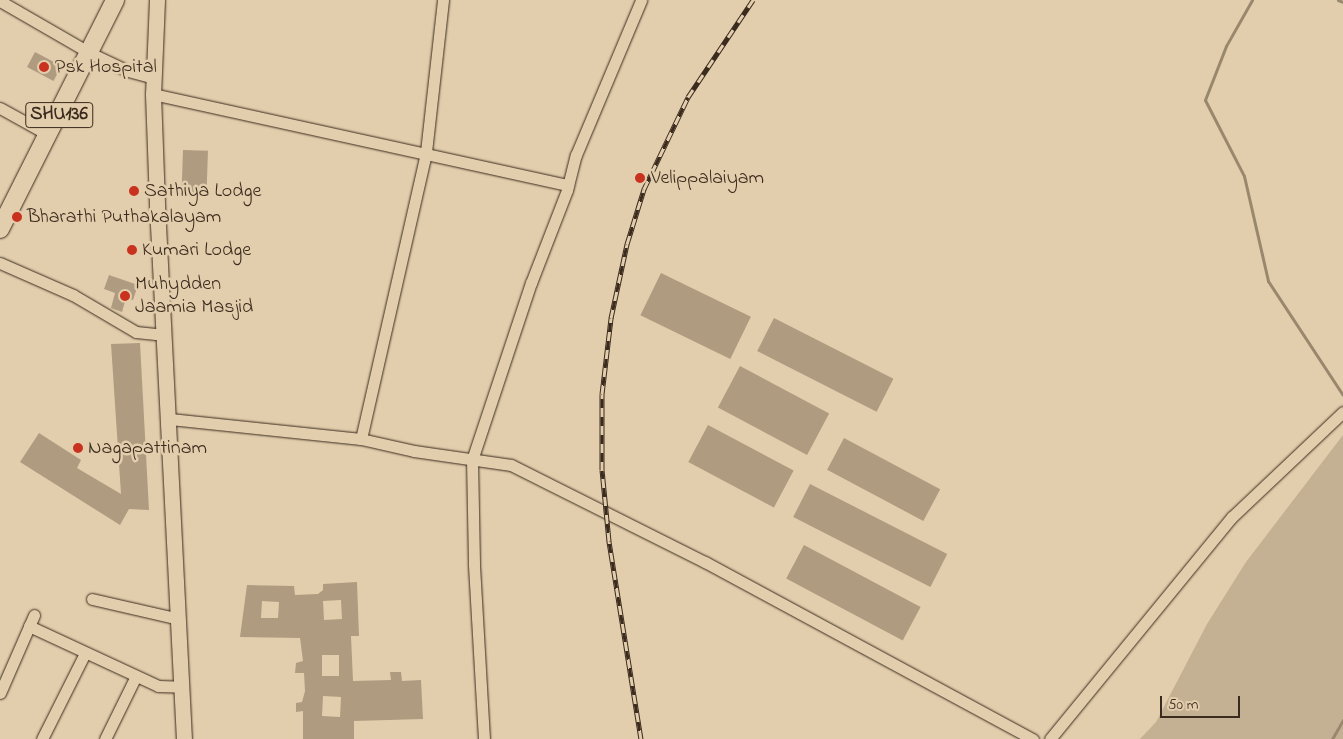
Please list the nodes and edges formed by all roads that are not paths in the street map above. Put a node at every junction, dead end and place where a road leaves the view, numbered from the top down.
1 (114, 0) edge
2 (157, 0) edge
3 (443, 0) edge
4 (641, 0) edge
5 (6, 2) edge
6 (90, 53) junction
7 (154, 78) junction
8 (153, 94) junction
9 (0, 108) edge
10 (49, 134) junction
11 (426, 152) junction
12 (568, 186) junction
13 (0, 228) edge
14 (0, 263) edge
15 (163, 335) junction
16 (1339, 416) edge
17 (170, 419) junction
18 (362, 439) junction
19 (472, 460) junction
20 (92, 599) dead end
21 (34, 615) dead end
22 (179, 619) junction
23 (30, 626) junction
24 (84, 653) junction
25 (136, 676) junction
26 (182, 687) junction
27 (0, 694) edge
28 (42, 739) edge
29 (105, 739) edge
30 (184, 739) edge
31 (484, 739) edge
32 (1033, 739) edge
33 (1050, 739) edge

1 - 6 main road, SHU136
2 - 7 main road
3 - 11 street
4 - 12 street
5 - 6 street
6 - 7 street
6 - 10 main road, SHU136
7 - 8 main road
8 - 11 street
8 - 15 main road
9 - 10 street
10 - 13 main road, SHU136
11 - 12 street
11 - 18 street
12 - 19 street
14 - 15 street
15 - 17 main road
16 - 33 street
17 - 18 street
17 - 22 main road
18 - 19 street
19 - 31 street
19 - 32 street
20 - 22 street
21 - 23 street
22 - 26 main road
23 - 24 street
23 - 27 street
24 - 25 street
24 - 28 street
25 - 26 street
25 - 29 street
26 - 30 main road

